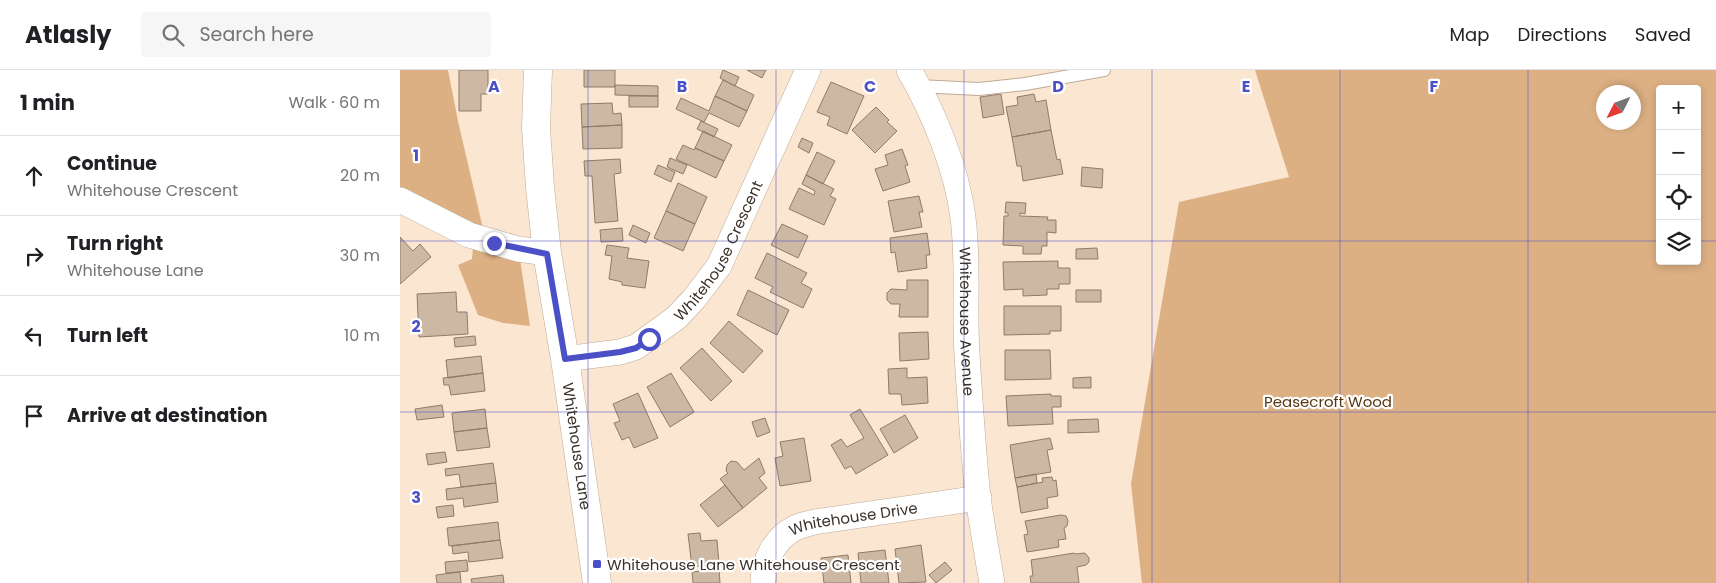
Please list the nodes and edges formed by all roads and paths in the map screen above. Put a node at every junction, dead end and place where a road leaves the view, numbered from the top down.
1 (538, 70) edge
2 (808, 70) edge
3 (1104, 70) edge
4 (914, 78) edge
5 (400, 200) edge
6 (547, 254) junction
7 (565, 359) junction
8 (978, 498) junction
9 (597, 583) edge
10 (763, 583) edge
11 (992, 583) edge

1 - 6 street, Whitehouse Lane
2 - 7 street, Whitehouse Crescent
3 - 4 lane
4 - 8 street, Whitehouse Avenue
5 - 6 street
6 - 7 street, Whitehouse Lane
7 - 9 street, Whitehouse Lane
8 - 10 street, Whitehouse Drive
8 - 11 street, Whitehouse Avenue

